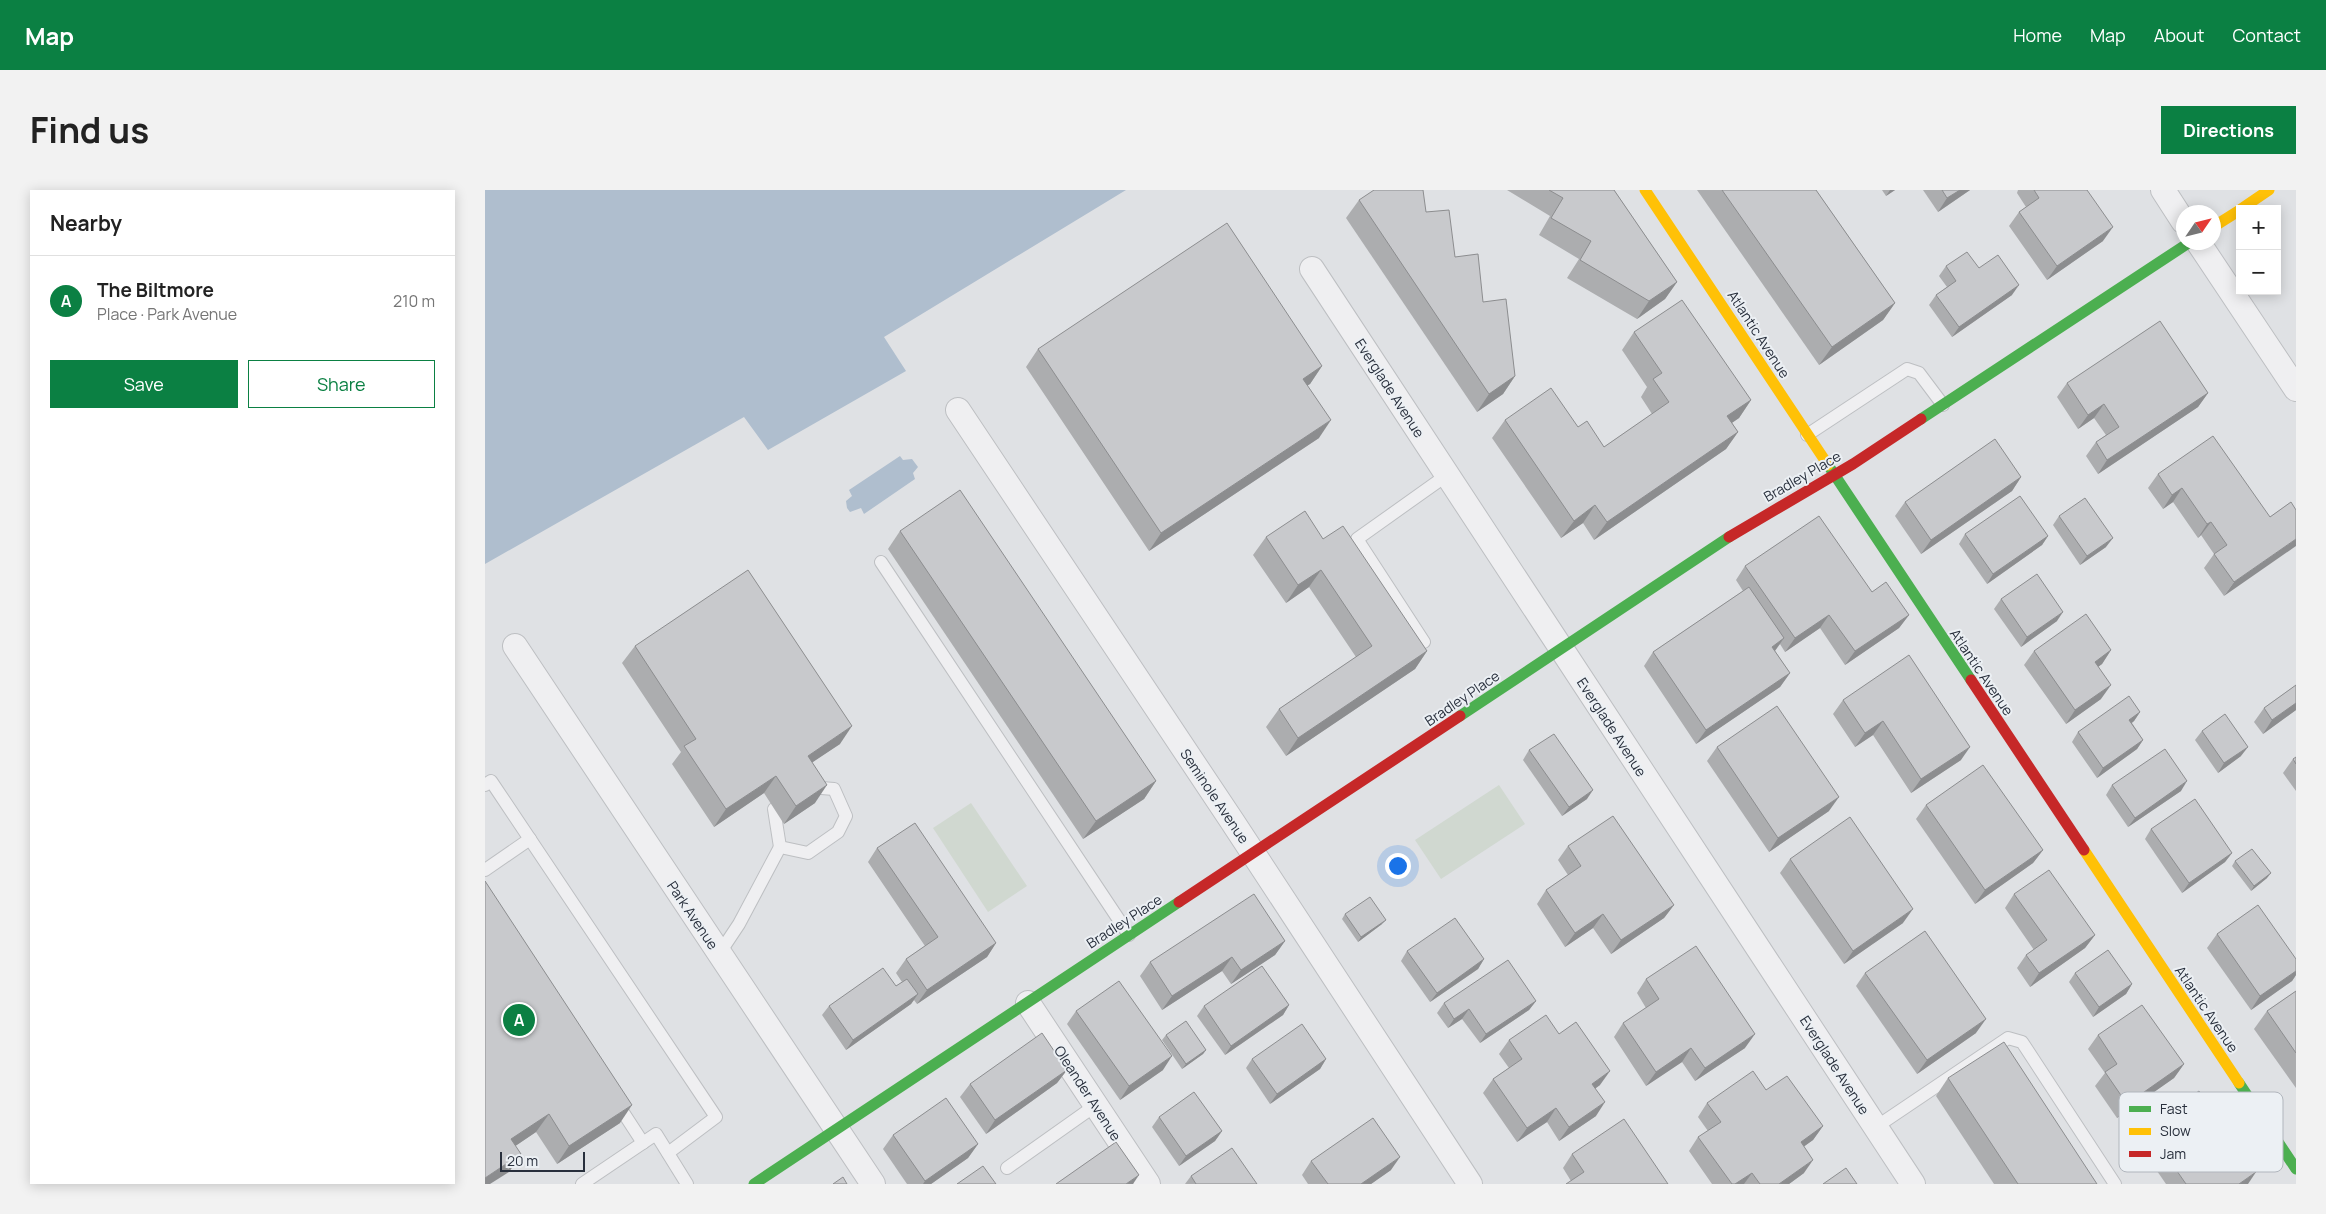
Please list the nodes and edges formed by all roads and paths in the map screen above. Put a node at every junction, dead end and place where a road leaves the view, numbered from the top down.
1 (1645, 190) edge
2 (2163, 190) edge
3 (2269, 190) edge
4 (2246, 205) edge
5 (2176, 210) edge
6 (2236, 212) edge
7 (2221, 222) edge
8 (2179, 250) edge
9 (2203, 250) edge
10 (1312, 269) dead end
11 (2296, 389) edge
12 (1943, 406) junction
13 (958, 410) dead end
14 (1807, 434) junction
15 (1447, 475) junction
16 (1833, 475) junction
17 (881, 562) dead end
18 (1424, 642) dead end
19 (515, 646) dead end
20 (1561, 650) junction
21 (485, 785) edge
22 (804, 786) edge
23 (775, 809) dead end
24 (530, 839) junction
25 (780, 847) junction
26 (1254, 854) junction
27 (485, 870) edge
28 (1129, 935) junction
29 (719, 954) junction
30 (1028, 1003) junction
31 (2244, 1092) edge
32 (611, 1094) edge
33 (1096, 1105) junction
34 (1876, 1127) junction
35 (836, 1130) junction
36 (643, 1143) junction
37 (2283, 1150) edge
38 (668, 1154) junction
39 (1007, 1168) dead end
40 (2296, 1170) edge
41 (582, 1184) edge
42 (687, 1184) edge
43 (754, 1184) edge
44 (873, 1184) edge
45 (1148, 1184) edge
46 (1470, 1184) edge
47 (1913, 1184) edge
48 (2115, 1184) edge

1 - 14 street, Atlantic Avenue
2 - 5 street
3 - 4 street
6 - 7 street
8 - 12 street, Bradley Place
9 - 11 street
10 - 15 street, Everglade Avenue
12 - 14 lane
12 - 16 street, Bradley Place
13 - 26 street, Seminole Avenue
14 - 16 street, Atlantic Avenue
15 - 18 lane
15 - 20 street, Everglade Avenue
16 - 20 street, Bradley Place
16 - 31 street, Atlantic Avenue
17 - 28 lane
19 - 29 street, Park Avenue
20 - 26 street, Bradley Place
20 - 34 street, Everglade Avenue
21 - 24 lane
22 - 25 lane
23 - 25 lane
24 - 27 lane
24 - 38 lane
25 - 29 lane
26 - 28 street, Bradley Place
26 - 46 street, Seminole Avenue
28 - 30 street, Bradley Place
29 - 35 street, Park Avenue
30 - 33 street, Oleander Avenue
30 - 35 street, Bradley Place
32 - 36 lane
33 - 39 lane
33 - 45 street, Oleander Avenue
34 - 47 street, Everglade Avenue
34 - 48 lane
35 - 43 street, Bradley Place
35 - 44 street, Park Avenue
36 - 38 lane
36 - 41 lane
37 - 40 street, Atlantic Avenue
38 - 42 lane

